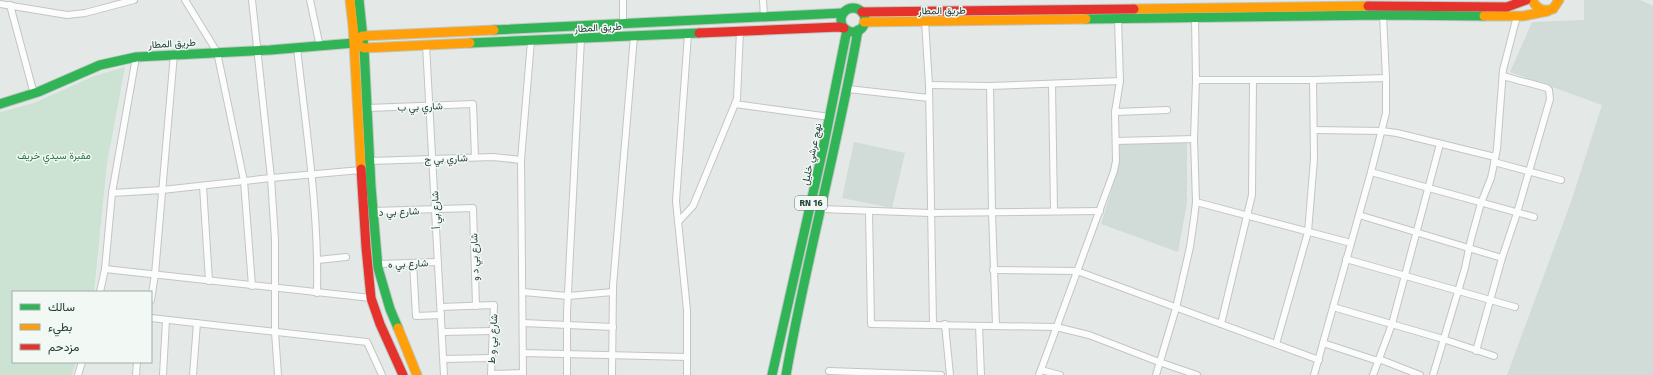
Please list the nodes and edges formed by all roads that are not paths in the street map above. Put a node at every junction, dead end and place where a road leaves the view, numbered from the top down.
1 (134, 0) edge
2 (185, 0) edge
3 (252, 0) edge
4 (310, 0) edge
5 (350, 0) edge
6 (359, 0) edge
7 (623, 0) edge
8 (763, 0) edge
9 (848, 0) edge
10 (862, 0) edge
11 (1526, 0) edge
12 (1532, 0) edge
13 (1559, 0) edge
14 (1335, 3) edge
15 (1389, 3) edge
16 (0, 4) edge
17 (1262, 4) edge
18 (10, 5) junction
19 (845, 11) junction
20 (1548, 11) junction
21 (861, 12) junction
22 (1195, 13) junction
23 (1383, 15) junction
24 (925, 16) junction
25 (1517, 16) junction
26 (764, 18) junction
27 (1118, 19) junction
28 (864, 22) junction
29 (623, 24) junction
30 (845, 29) junction
31 (858, 30) junction
32 (740, 31) junction
33 (688, 34) junction
34 (362, 36) junction
35 (634, 36) junction
36 (581, 38) junction
37 (531, 41) junction
38 (354, 43) junction
39 (426, 45) junction
40 (320, 47) junction
41 (297, 48) junction
42 (364, 48) junction
43 (257, 50) junction
44 (217, 52) junction
45 (174, 54) junction
46 (136, 57) junction
47 (1503, 76) junction
48 (1386, 78) junction
49 (1196, 80) junction
50 (1312, 80) junction
51 (1120, 81) junction
52 (1253, 81) junction
53 (1052, 84) junction
54 (928, 86) junction
55 (990, 86) junction
56 (848, 89) junction
57 (34, 94) junction
58 (929, 98) junction
59 (0, 104) edge
60 (735, 104) junction
61 (430, 106) junction
62 (367, 108) junction
63 (1167, 110) dead end
64 (1115, 112) junction
65 (830, 117) junction
66 (1314, 130) junction
67 (1382, 131) junction
68 (1194, 139) junction
69 (1116, 141) junction
70 (1440, 144) junction
71 (475, 157) junction
72 (432, 159) junction
73 (1495, 159) junction
74 (521, 160) junction
75 (370, 161) junction
76 (361, 170) junction
77 (1529, 171) junction
78 (1371, 172) junction
79 (311, 174) junction
80 (271, 178) junction
81 (1561, 180) dead end
82 (244, 181) junction
83 (203, 186) junction
84 (1428, 188) junction
85 (162, 190) junction
86 (112, 193) junction
87 (1196, 202) junction
88 (1481, 203) junction
89 (472, 208) joint
90 (436, 209) junction
91 (821, 209) junction
92 (869, 211) junction
93 (1100, 211) junction
94 (373, 212) junction
95 (992, 212) junction
96 (1054, 212) junction
97 (930, 213) junction
98 (1517, 213) junction
99 (1248, 216) junction
100 (1359, 216) junction
101 (1534, 217) dead end
102 (678, 222) junction
103 (1308, 232) junction
104 (1417, 232) junction
105 (1351, 244) junction
106 (1469, 248) junction
107 (346, 257) dead end
108 (1502, 258) junction
109 (1346, 259) junction
110 (318, 260) junction
111 (438, 262) junction
112 (413, 263) junction
113 (378, 264) junction
114 (105, 269) junction
115 (993, 270) junction
116 (1077, 271) junction
117 (155, 274) junction
118 (1404, 276) junction
119 (209, 281) junction
120 (252, 286) junction
121 (274, 288) junction
122 (100, 291) edge
123 (523, 292) junction
124 (613, 292) junction
125 (1457, 292) junction
126 (317, 293) junction
127 (152, 294) edge
128 (568, 296) junction
129 (371, 298) junction
130 (1490, 300) junction
131 (476, 306) junction
132 (441, 307) junction
133 (1333, 307) junction
134 (1515, 307) dead end
135 (1176, 308) junction
136 (441, 315) junction
137 (152, 318) edge
138 (166, 320) junction
139 (197, 323) junction
140 (523, 323) junction
141 (933, 324) junction
142 (945, 324) junction
143 (1221, 324) junction
144 (1392, 324) junction
145 (567, 326) junction
146 (979, 326) junction
147 (996, 326) junction
148 (613, 327) junction
149 (1056, 327) junction
150 (492, 331) junction
151 (275, 332) junction
152 (442, 332) junction
153 (1443, 339) junction
154 (1323, 343) junction
155 (1276, 344) junction
156 (1476, 351) junction
157 (523, 353) junction
158 (567, 355) junction
159 (612, 356) junction
160 (1494, 356) dead end
161 (687, 357) junction
162 (491, 358) junction
163 (444, 359) junction
164 (1319, 360) junction
165 (1379, 360) junction
166 (1159, 362) junction
167 (82, 363) edge
168 (137, 363) edge
169 (829, 371) dead end
170 (1040, 372) edge
171 (523, 374) edge
172 (78, 375) edge
173 (136, 375) edge
174 (163, 375) edge
175 (193, 375) edge
176 (278, 375) edge
177 (382, 375) edge
178 (403, 375) edge
179 (417, 375) edge
180 (444, 375) edge
181 (567, 375) edge
182 (612, 375) edge
183 (687, 375) edge
184 (772, 375) edge
185 (786, 375) edge
186 (941, 375) edge
187 (950, 375) edge
188 (981, 375) edge
189 (1060, 375) edge
190 (1156, 375) edge
191 (1197, 375) edge
192 (1314, 375) edge
193 (1373, 375) edge
194 (1420, 375) edge
195 (1433, 375) edge

1 - 18 street
2 - 44 street
3 - 43 street
4 - 40 street
5 - 38 main road
6 - 34 main road
7 - 29 street
8 - 26 street
9 - 19 main road
10 - 21 main road
11 - 15 main road, طريق المطار
12 - 20 main road
13 - 20 main road
14 - 15 main road, طريق المطار
14 - 17 main road, طريق المطار
16 - 18 street
17 - 22 main road, طريق المطار
18 - 57 street
19 - 21 main road
19 - 26 main road, طريق المطار
19 - 30 main road
20 - 25 main road, طريق المطار
21 - 24 main road, طريق المطار
21 - 28 main road
22 - 23 main road, طريق المطار
22 - 24 main road, طريق المطار
22 - 27 main road, طريق المطار
22 - 49 street
23 - 25 main road, طريق المطار
23 - 48 street
24 - 27 main road, طريق المطار
24 - 28 main road, طريق المطار
24 - 54 street
25 - 47 street
26 - 29 main road, طريق المطار
27 - 51 street
28 - 31 main road
29 - 34 main road, طريق المطار
30 - 31 main road
30 - 32 main road, طريق المطار
30 - 65 main road, نهج عرشي خليل / RN 16
31 - 56 main road, RN 16
32 - 33 main road, طريق المطار
32 - 60 street
33 - 35 main road, طريق المطار
33 - 102 street
34 - 38 main road
34 - 42 main road
35 - 36 main road, طريق المطار
35 - 124 street
36 - 37 main road, طريق المطار
36 - 128 street
37 - 39 main road, طريق المطار
37 - 74 street
38 - 40 main road, طريق المطار
38 - 42 main road, طريق المطار
38 - 76 main road
39 - 42 main road, طريق المطار
39 - 61 street, شارع بي أ
40 - 41 main road, طريق المطار
41 - 43 main road, طريق المطار
41 - 79 street
42 - 62 main road
43 - 44 main road, طريق المطار
43 - 80 street
44 - 45 main road, طريق المطار
44 - 82 street
45 - 46 main road, طريق المطار
45 - 85 street
46 - 57 main road, طريق المطار
46 - 86 street
47 - 73 street
47 - 77 street
48 - 50 street
48 - 67 street
49 - 52 street
49 - 68 street
50 - 52 street
50 - 66 street
51 - 53 street
51 - 64 street
52 - 99 street
53 - 55 street
53 - 96 street
54 - 55 street
54 - 58 street
55 - 95 street
56 - 58 street
56 - 91 main road, RN 16
57 - 59 main road, طريق المطار
58 - 97 street
60 - 65 street
60 - 102 street
61 - 62 street, شاري بي ب
61 - 71 street, شاري بي ب
61 - 72 street, شارع بي أ
62 - 75 main road
63 - 64 street
64 - 69 street
65 - 184 main road, نهج عرشي خليل / RN 16
66 - 67 street
66 - 103 street
67 - 70 street
67 - 78 street
68 - 69 street
68 - 87 street
69 - 93 street
70 - 73 street
70 - 84 street
71 - 72 street, شاري بي ج
71 - 74 street, شاري بي ج
72 - 75 street, شاري بي ج
72 - 90 street, شارع بي أ
73 - 77 street
73 - 88 street
74 - 123 street
75 - 94 main road
76 - 79 street
76 - 129 main road
77 - 81 street
77 - 98 street
78 - 84 street
78 - 100 street
79 - 80 street
79 - 110 street
80 - 82 street
80 - 121 street
82 - 83 street
82 - 120 street
83 - 85 street
83 - 119 street
84 - 88 street
84 - 104 street
85 - 86 street
85 - 117 street
86 - 114 street
87 - 99 street
87 - 135 street
88 - 98 street
88 - 106 street
89 - 90 street, شارع بي د
89 - 131 street, شارع بي د و
90 - 94 street, شارع بي د
90 - 111 street, شارع بي أ
91 - 92 street
91 - 185 main road, RN 16
92 - 97 street
92 - 141 street
93 - 96 street
93 - 116 street
94 - 113 main road
95 - 96 street
95 - 97 street
95 - 115 street
97 - 141 street
98 - 101 street
98 - 108 street
99 - 103 street
99 - 143 street
100 - 104 street
100 - 105 street
102 - 161 street
103 - 105 street
103 - 155 street
104 - 106 street
104 - 118 street
105 - 109 street
106 - 108 street
106 - 125 street
107 - 110 street
108 - 130 street
109 - 118 street
109 - 133 street
110 - 126 street
111 - 112 street, شارع بي ه
111 - 132 street, شارع بي أ
112 - 113 street, شارع بي ه
112 - 136 street
113 - 179 main road
114 - 117 street
114 - 122 street
115 - 116 street
115 - 147 street
116 - 135 street
116 - 149 street
117 - 119 street
117 - 127 street
118 - 125 street
118 - 144 street
119 - 120 street
120 - 121 street
121 - 126 street
121 - 151 street
123 - 128 street
123 - 140 street
124 - 128 street
124 - 148 street
125 - 130 street
125 - 153 street
126 - 129 street
128 - 145 street
129 - 178 main road
130 - 134 street
130 - 156 street
131 - 132 street
131 - 150 street, شارع بي و ط
132 - 136 street, شارع بي أ
133 - 144 street
133 - 154 street
135 - 143 street
135 - 166 street
136 - 152 street, شارع بي أ
137 - 138 street
138 - 139 street
138 - 174 street
139 - 151 street
139 - 175 street
140 - 145 street
140 - 157 street
141 - 142 street
142 - 146 street
142 - 187 street
143 - 155 street
144 - 153 street
144 - 165 street
145 - 148 street
145 - 158 street
146 - 147 street
146 - 188 street
147 - 149 street
148 - 159 street
149 - 166 street
149 - 170 street
150 - 152 street
150 - 162 street, شارع بي و ط
151 - 176 street
151 - 177 street
152 - 163 street, شارع بي أ
153 - 156 street
153 - 195 street
154 - 164 street
154 - 165 street
155 - 164 street
156 - 160 street
157 - 158 street
157 - 171 street
158 - 159 street
158 - 181 street
159 - 161 street
159 - 182 street
161 - 183 street
162 - 163 street
162 - 171 street, شارع بي و ط
163 - 180 street, شارع بي أ
164 - 192 street
165 - 193 street
165 - 194 street
166 - 190 street
166 - 191 street
167 - 172 street
168 - 173 street
169 - 186 street
170 - 189 street

